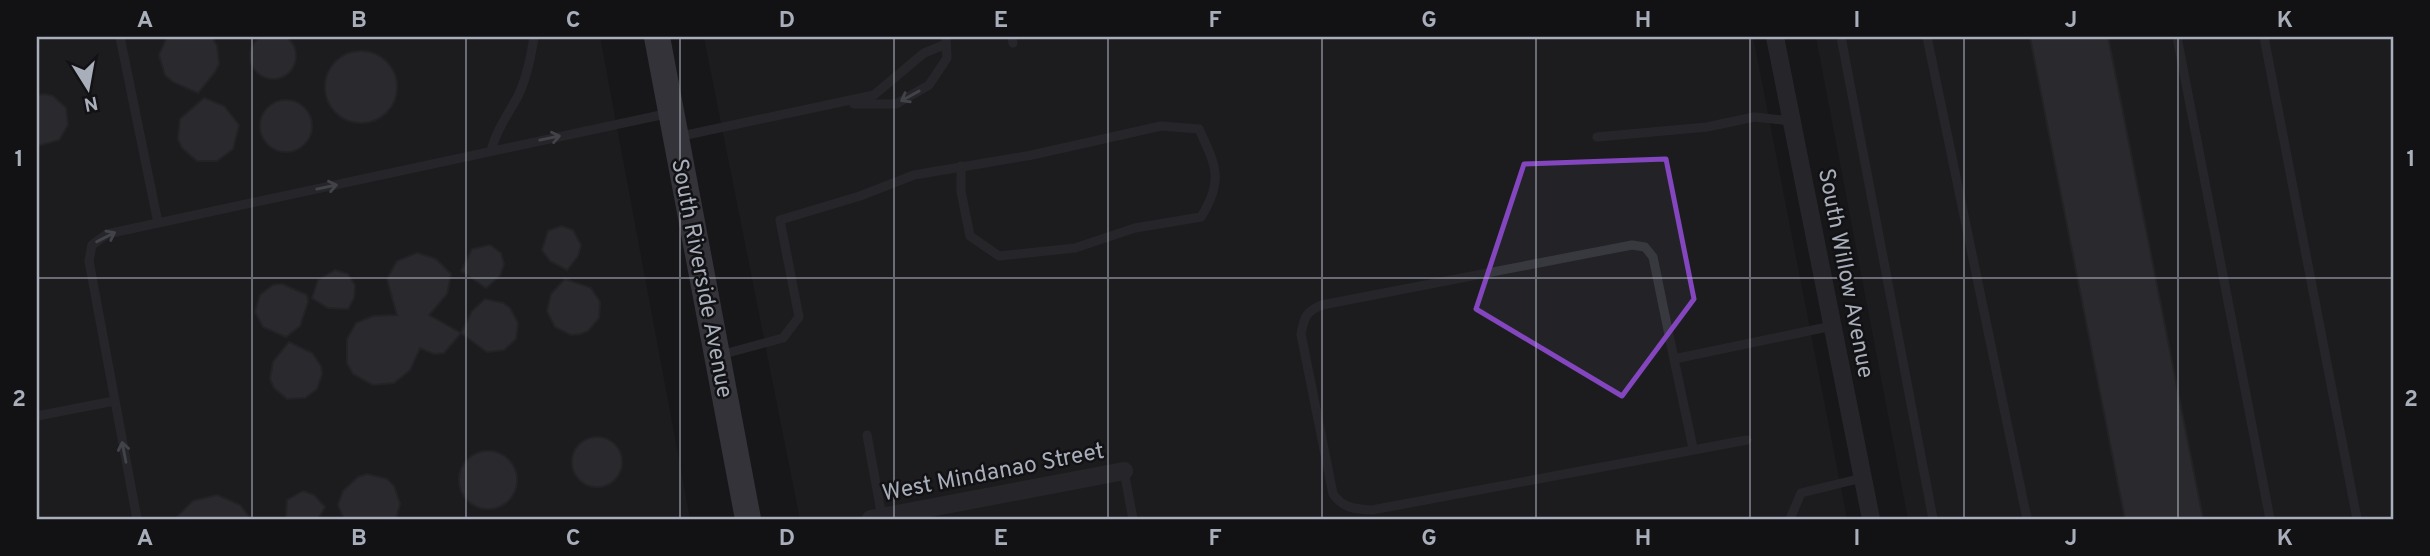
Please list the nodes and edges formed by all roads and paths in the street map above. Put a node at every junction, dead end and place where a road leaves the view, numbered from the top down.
1 (120, 37) edge
2 (534, 37) edge
3 (657, 37) edge
4 (1775, 37) edge
5 (1841, 37) edge
6 (1927, 37) edge
7 (2177, 37) edge
8 (2264, 37) edge
9 (945, 41) edge
10 (839, 104) junction
11 (1792, 121) junction
12 (675, 125) junction
13 (1597, 137) dead end
14 (491, 151) junction
15 (961, 166) junction
16 (158, 223) junction
17 (1832, 326) junction
18 (718, 356) junction
19 (1674, 359) junction
20 (114, 401) junction
21 (37, 416) edge
22 (867, 435) dead end
23 (1747, 439) dead end
24 (1693, 448) junction
25 (1124, 471) joint
26 (1862, 478) junction
27 (876, 518) edge
28 (137, 519) edge
29 (748, 519) edge
30 (1133, 519) edge
31 (1790, 519) edge
32 (1871, 519) edge
33 (1933, 519) edge
34 (2027, 519) edge
35 (2270, 519) edge
36 (2357, 519) edge

1 - 16 lane
2 - 14 lane
3 - 12 main road, South Riverside Avenue
4 - 11 street, South Willow Avenue
5 - 33 lane
6 - 34 lane
7 - 35 lane
8 - 36 lane
9 - 10 lane
9 -> 10 lane
10 - 12 lane
11 - 13 lane
11 - 17 street, South Willow Avenue
14 -> 12 lane
12 - 18 main road, South Riverside Avenue
16 -> 14 lane
15 - 15 lane
15 - 18 lane
20 -> 16 lane
17 - 19 lane
17 - 26 street, South Willow Avenue
18 - 29 main road, South Riverside Avenue
19 - 24 lane
19 - 24 lane
20 - 21 lane
28 -> 20 lane
22 - 27 lane
23 - 24 lane
25 - 27 street, West Mindanao Street
25 - 30 lane
26 - 31 lane
26 - 32 street, South Willow Avenue

